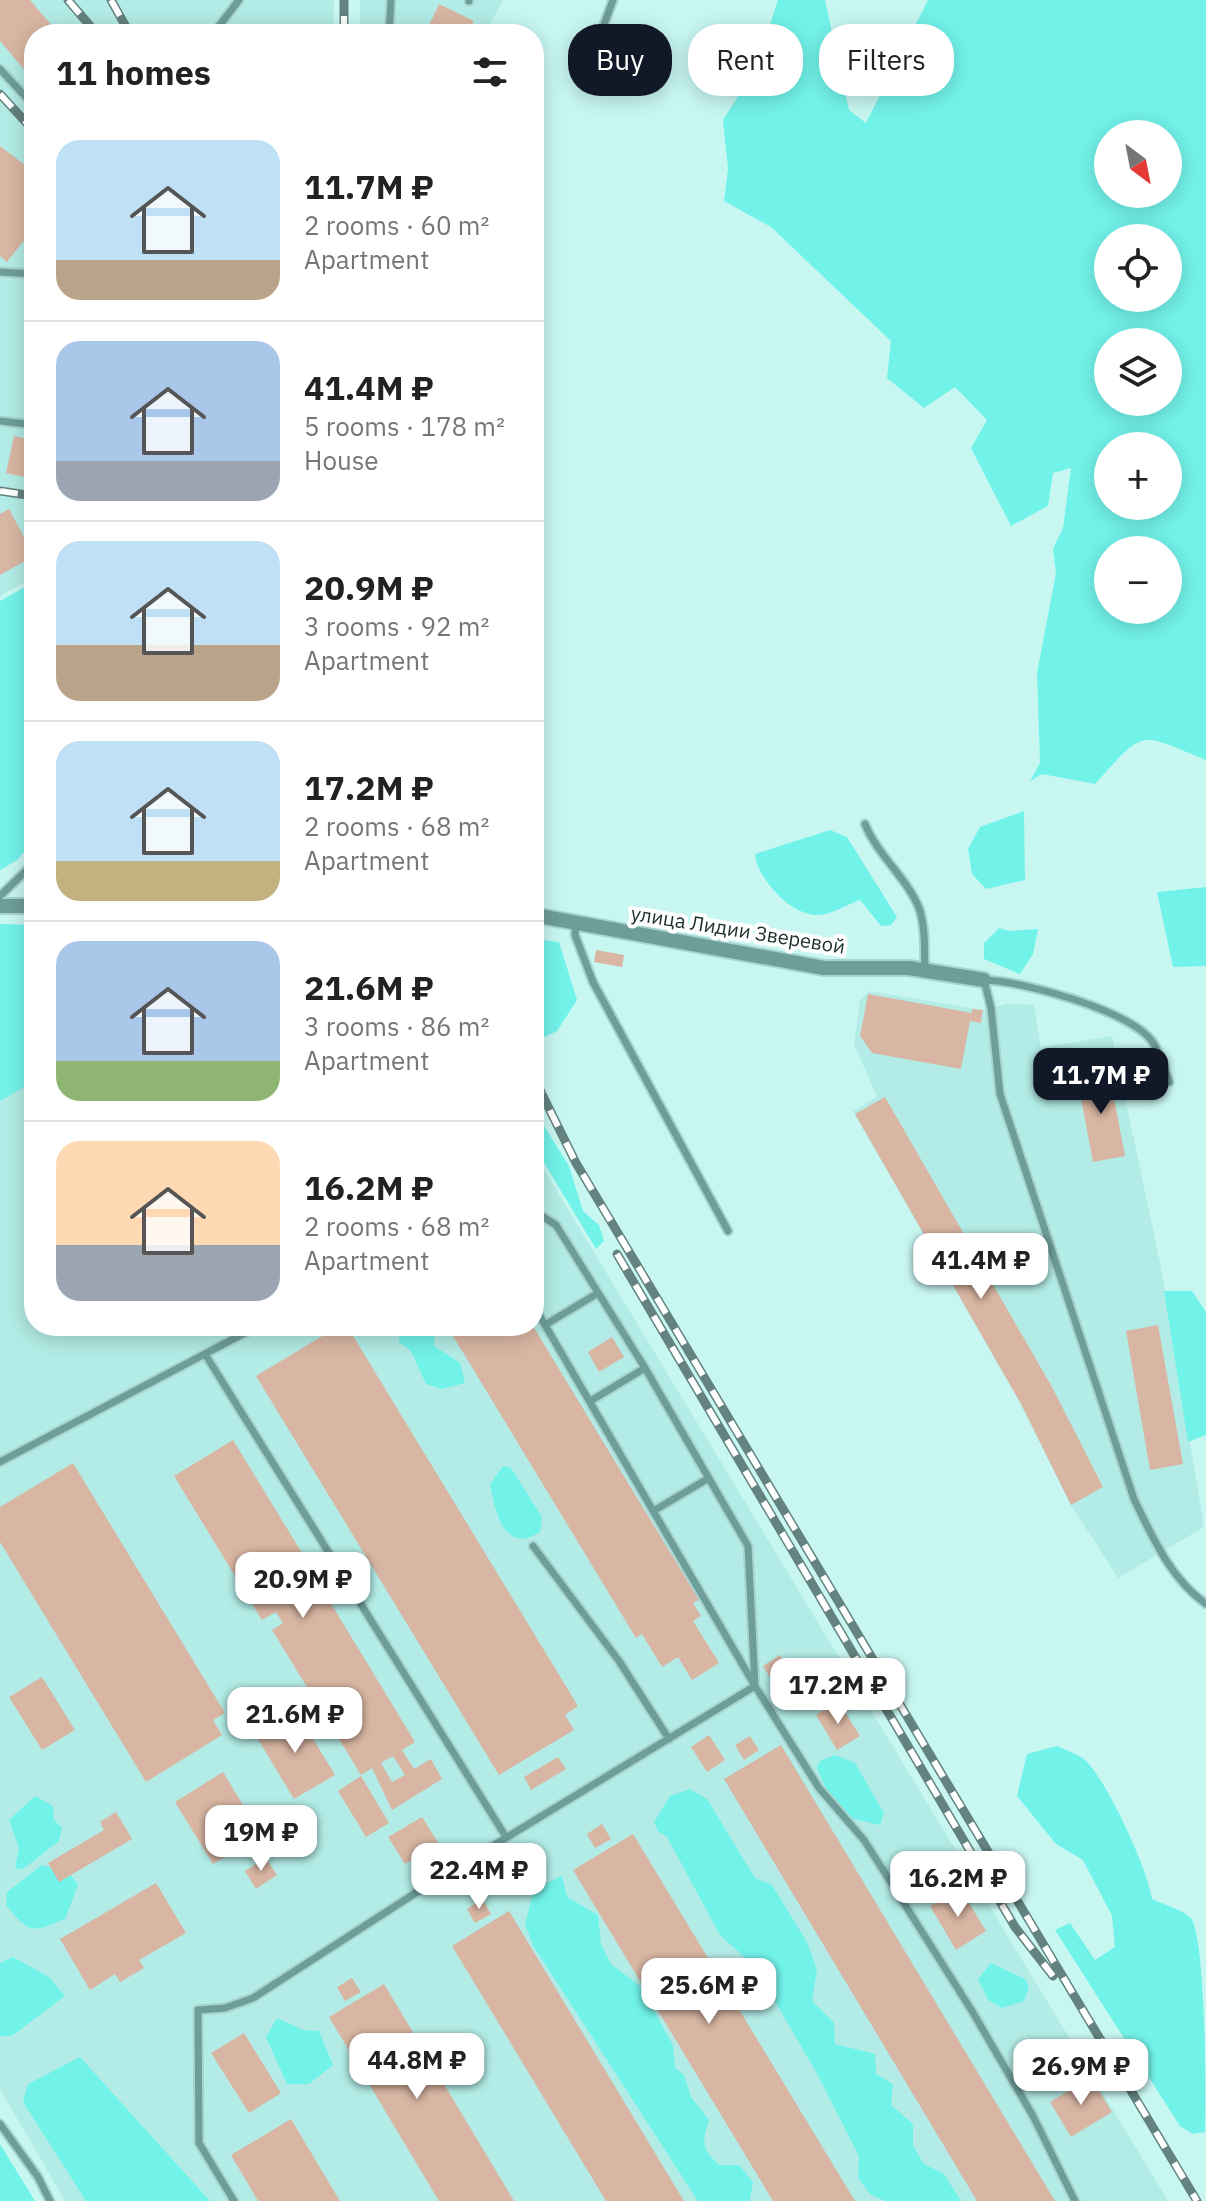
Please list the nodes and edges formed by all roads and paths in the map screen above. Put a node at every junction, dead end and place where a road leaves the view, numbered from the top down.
1 (239, 0) edge
2 (391, 0) edge
3 (613, 0) edge
4 (221, 24) edge
5 (390, 24) edge
6 (604, 24) edge
7 (0, 69) edge
8 (24, 95) edge
9 (0, 272) edge
10 (24, 273) edge
11 (0, 421) edge
12 (24, 424) edge
13 (865, 824) dead end
14 (24, 873) edge
15 (0, 896) edge
16 (0, 906) edge
17 (24, 906) edge
18 (544, 917) edge
19 (576, 924) junction
20 (925, 970) junction
21 (984, 980) junction
22 (1169, 1082) dead end
23 (544, 1217) edge
24 (728, 1231) dead end
25 (598, 1293) junction
26 (545, 1325) joint
27 (239, 1336) edge
28 (205, 1354) junction
29 (645, 1368) junction
30 (592, 1400) junction
31 (0, 1462) edge
32 (709, 1478) junction
33 (655, 1510) junction
34 (533, 1546) dead end
35 (1206, 1604) edge
36 (755, 1686) junction
37 (669, 1739) junction
38 (506, 1837) junction
39 (0, 2124) edge
40 (50, 2201) edge
41 (234, 2201) edge
42 (1075, 2201) edge

1 - 4 lane
2 - 5 lane
3 - 6 lane
7 - 8 lane
9 - 10 lane
11 - 12 lane
13 - 20 lane
14 - 15 lane
16 - 17 street
18 - 19 street, улица Лидии Зверевой
19 - 20 street, улица Лидии Зверевой
19 - 24 lane
20 - 21 street, улица Лидии Зверевой
21 - 22 lane
21 - 35 lane
23 - 25 lane
25 - 26 lane
25 - 29 lane
26 - 30 lane
27 - 28 lane
28 - 31 lane
28 - 38 lane
29 - 30 lane
29 - 32 lane
30 - 33 lane
32 - 33 lane
32 - 36 lane
33 - 36 lane
34 - 37 lane
36 - 37 lane
36 - 42 lane
37 - 38 lane
38 - 41 lane
39 - 40 lane

